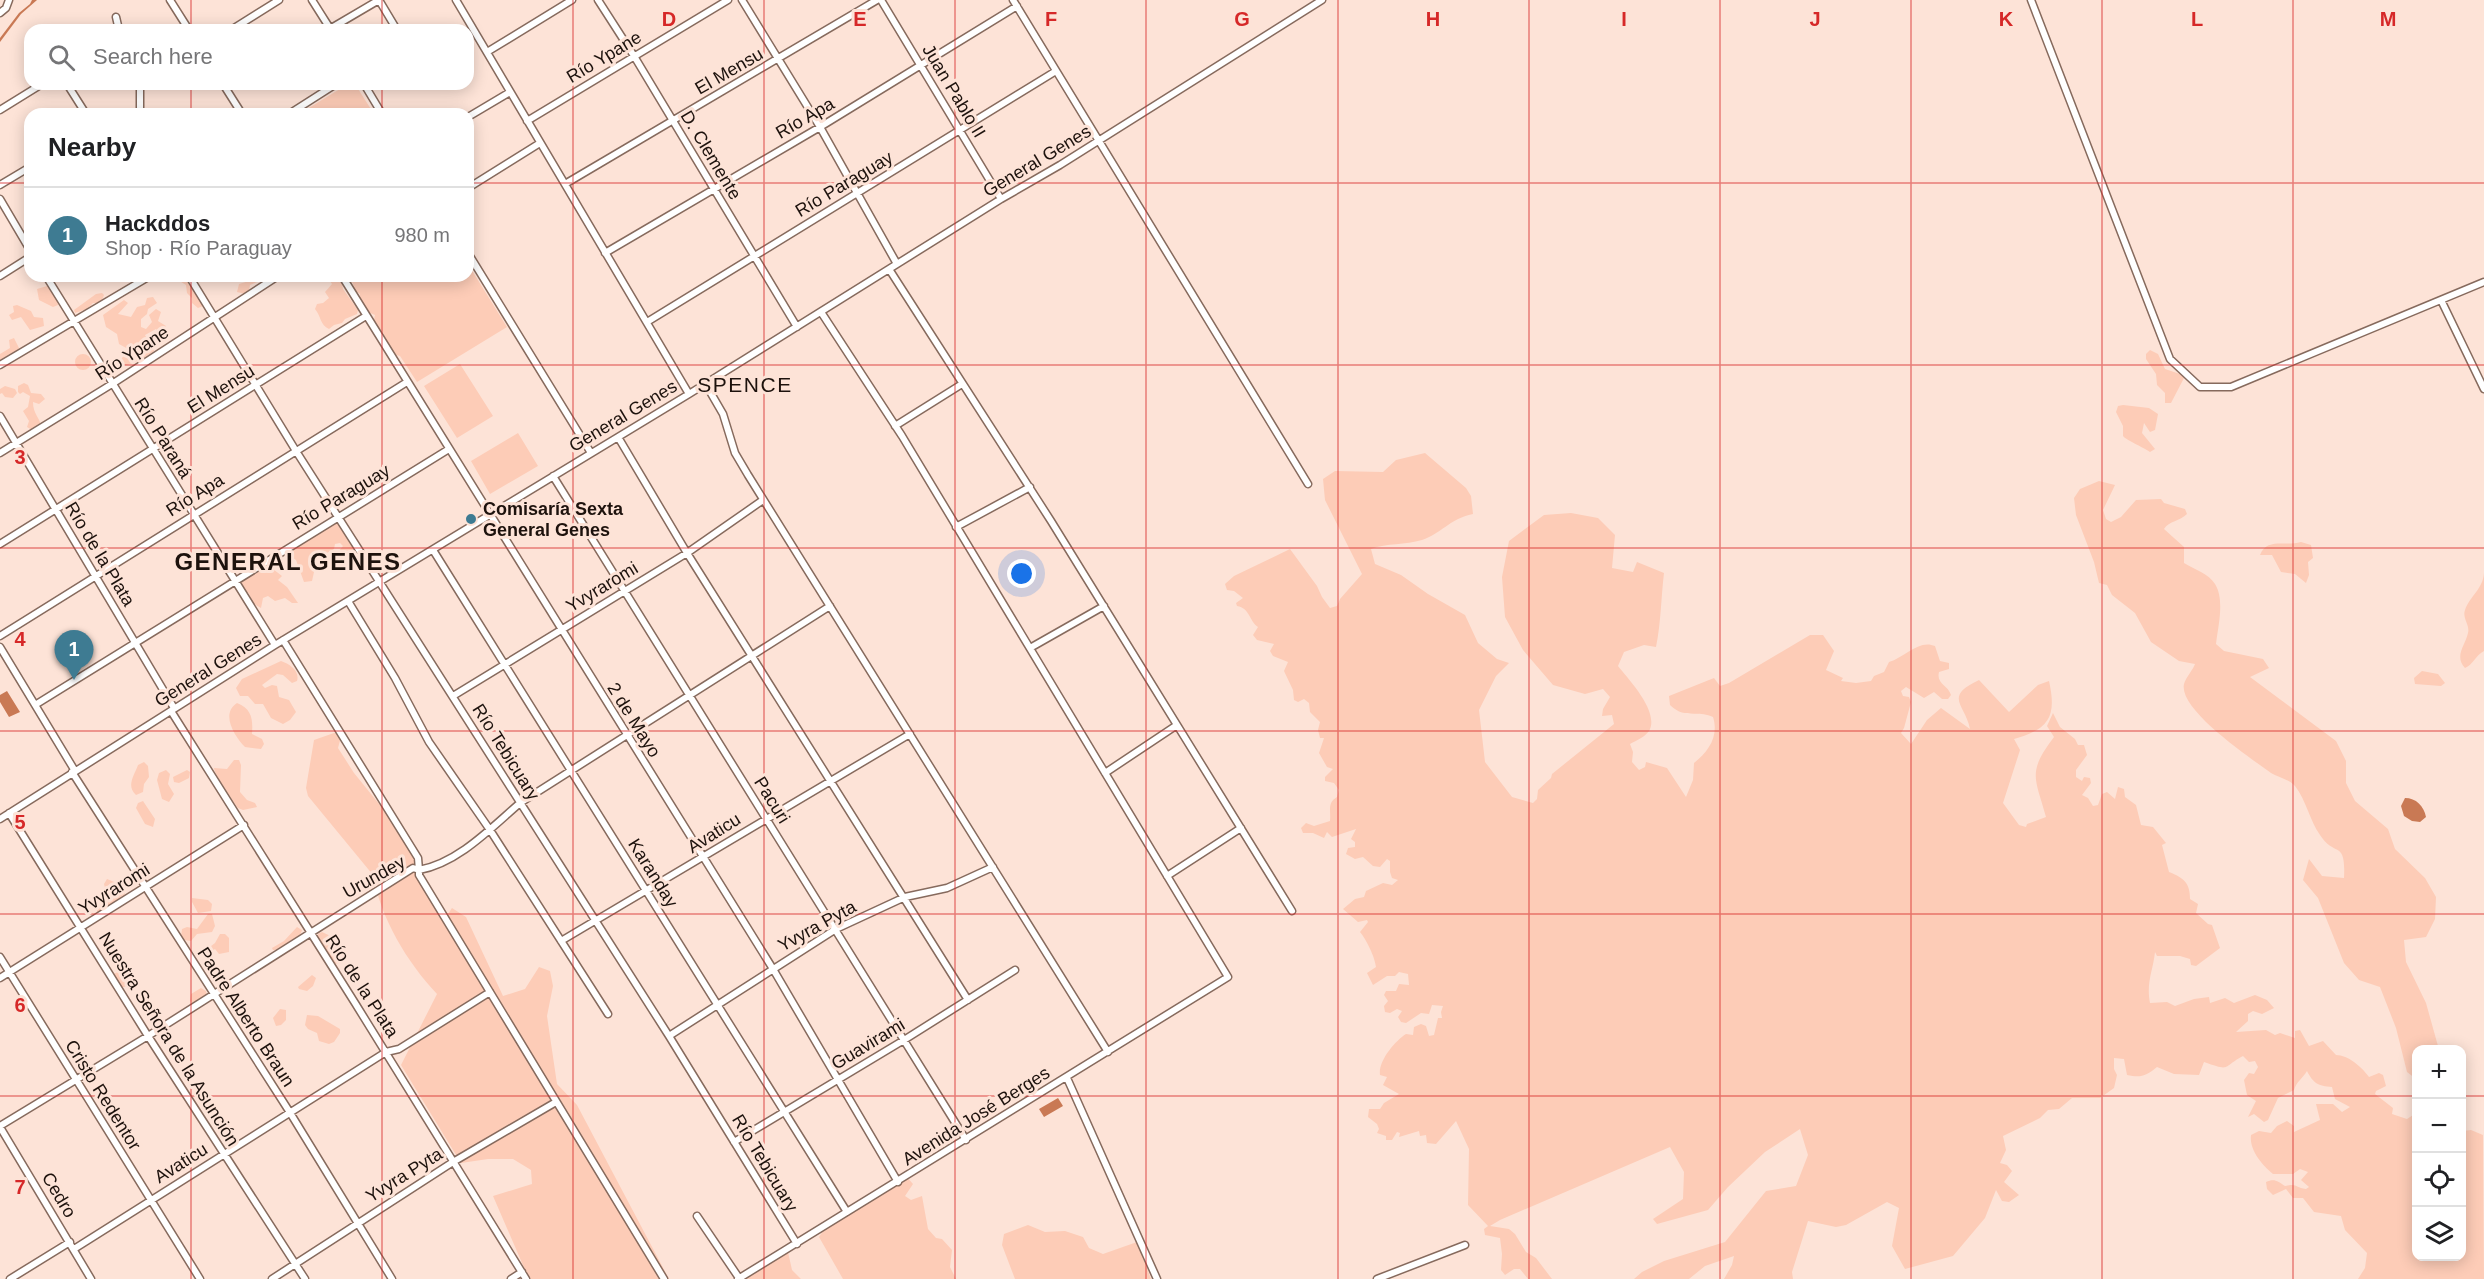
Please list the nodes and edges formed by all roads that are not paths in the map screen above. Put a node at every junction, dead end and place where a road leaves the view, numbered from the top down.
1 (9, 0) edge
2 (279, 0) edge
3 (312, 0) edge
4 (379, 0) edge
5 (456, 0) edge
6 (572, 0) edge
7 (598, 0) edge
8 (728, 0) edge
9 (742, 0) edge
10 (879, 0) edge
11 (1322, 0) edge
12 (2031, 0) edge
13 (172, 1) edge
14 (1015, 3) edge
15 (0, 13) edge
16 (116, 17) dead end
17 (118, 24) edge
18 (185, 24) edge
19 (241, 24) edge
20 (326, 24) edge
21 (340, 24) edge
22 (393, 24) edge
23 (470, 24) edge
24 (474, 30) edge
25 (487, 52) junction
26 (634, 56) junction
27 (780, 60) junction
28 (921, 66) junction
29 (1056, 71) junction
30 (32, 90) edge
31 (71, 90) edge
32 (140, 90) edge
33 (226, 90) edge
34 (327, 90) edge
35 (368, 90) edge
36 (510, 92) junction
37 (82, 108) edge
38 (140, 108) edge
39 (238, 108) edge
40 (298, 108) edge
41 (378, 108) edge
42 (0, 110) edge
43 (474, 113) edge
44 (527, 121) junction
45 (672, 121) junction
46 (820, 127) junction
47 (961, 130) junction
48 (1098, 142) junction
49 (540, 143) junction
50 (24, 171) edge
51 (474, 184) edge
52 (565, 184) junction
53 (0, 185) edge
54 (713, 188) junction
55 (858, 194) junction
56 (1001, 199) junction
57 (0, 200) edge
58 (24, 240) edge
59 (605, 253) junction
60 (754, 255) junction
61 (24, 261) edge
62 (474, 263) edge
63 (897, 264) junction
64 (889, 269) junction
65 (0, 276) edge
66 (50, 282) edge
67 (140, 282) edge
68 (193, 282) edge
69 (269, 282) edge
70 (346, 282) edge
71 (2484, 282) edge
72 (2441, 300) junction
73 (821, 312) junction
74 (366, 316) junction
75 (214, 317) junction
76 (74, 322) junction
77 (647, 322) junction
78 (797, 327) junction
79 (0, 365) edge
80 (407, 382) junction
81 (112, 384) junction
82 (256, 384) junction
83 (705, 384) junction
84 (962, 384) junction
85 (2484, 389) edge
86 (689, 393) junction
87 (0, 416) edge
88 (895, 426) junction
89 (618, 437) junction
90 (16, 443) junction
91 (152, 449) junction
92 (449, 449) junction
93 (296, 451) junction
94 (0, 453) edge
95 (591, 453) junction
96 (553, 476) junction
97 (1308, 484) dead end
98 (1030, 487) junction
99 (763, 500) junction
100 (55, 510) junction
101 (193, 514) junction
102 (489, 515) junction
103 (338, 517) junction
104 (956, 526) junction
105 (0, 544) edge
106 (433, 550) junction
107 (687, 553) junction
108 (94, 576) junction
109 (235, 579) junction
110 (379, 583) junction
111 (624, 592) junction
112 (348, 601) junction
113 (830, 606) junction
114 (1104, 606) junction
115 (560, 630) junction
116 (0, 636) edge
117 (283, 640) junction
118 (135, 642) junction
119 (275, 645) junction
120 (0, 646) edge
121 (1030, 648) junction
122 (753, 657) junction
123 (504, 665) junction
124 (453, 696) junction
125 (689, 697) junction
126 (35, 705) junction
127 (172, 709) junction
128 (1177, 725) junction
129 (910, 734) junction
130 (626, 736) junction
131 (571, 770) junction
132 (74, 772) junction
133 (1105, 773) junction
134 (831, 781) junction
135 (520, 803) junction
136 (9, 813) junction
137 (0, 819) edge
138 (765, 819) junction
139 (244, 825) junction
140 (1241, 828) junction
141 (490, 830) junction
142 (703, 858) junction
143 (993, 867) junction
144 (419, 870) junction
145 (1167, 876) junction
146 (146, 887) junction
147 (646, 892) junction
148 (905, 897) junction
149 (1292, 911) dead end
150 (596, 922) junction
151 (81, 928) junction
152 (836, 929) junction
153 (310, 933) junction
154 (561, 941) junction
155 (0, 957) edge
156 (773, 969) junction
157 (1016, 970) dead end
158 (9, 973) junction
159 (0, 978) edge
160 (490, 992) junction
161 (213, 994) junction
162 (968, 1000) junction
163 (718, 1004) junction
164 (608, 1014) dead end
165 (148, 1036) junction
166 (669, 1036) junction
167 (904, 1040) junction
168 (386, 1052) junction
169 (1108, 1052) junction
170 (1067, 1078) junction
171 (75, 1080) junction
172 (838, 1080) junction
173 (556, 1102) junction
174 (785, 1111) junction
175 (289, 1112) junction
176 (0, 1127) edge
177 (966, 1140) junction
178 (734, 1142) junction
179 (224, 1154) junction
180 (453, 1162) junction
181 (898, 1182) junction
182 (150, 1200) junction
183 (847, 1212) junction
184 (697, 1216) dead end
185 (358, 1222) junction
186 (70, 1242) junction
187 (796, 1244) junction
188 (1465, 1245) dead end
189 (74, 1249) junction
190 (294, 1264) junction
191 (522, 1272) junction
192 (10, 1279) edge
193 (91, 1279) edge
194 (200, 1279) edge
195 (272, 1279) edge
196 (305, 1279) edge
197 (392, 1279) edge
198 (511, 1279) edge
199 (526, 1279) edge
200 (664, 1279) edge
201 (739, 1279) edge
202 (1156, 1279) edge
203 (1377, 1279) edge

1 - 15 street
2 - 19 street
3 - 20 street
4 - 21 street
4 - 22 street
5 - 23 street
6 - 25 street
7 - 26 street, D. Clemente
8 - 26 street, Río Ypane
9 - 27 street
10 - 27 street, El Mensu
10 - 28 street, Juan Pablo II
11 - 48 street, General Genes
12 - 72 street
13 - 18 street
14 - 28 street, Río Apa
14 - 29 street
16 - 17 street
24 - 25 street
25 - 36 street
26 - 44 street, Río Ypane
26 - 45 street, D. Clemente
27 - 45 street, El Mensu
27 - 46 street
28 - 46 street, Río Apa
28 - 47 street, Juan Pablo II
29 - 47 street, Río Paraguay
29 - 48 street
30 - 42 street
31 - 37 street
32 - 38 street
33 - 39 street
34 - 40 street
35 - 41 street
36 - 43 street
36 - 44 street
44 - 49 street
45 - 52 street, El Mensu
45 - 54 street, D. Clemente
46 - 54 street, Río Apa
46 - 55 street
47 - 55 street, Río Paraguay
47 - 56 street, Juan Pablo II
48 - 56 street, General Genes
48 - 97 street
49 - 51 street
49 - 52 street
50 - 53 street
52 - 59 street
54 - 59 street, Río Apa
54 - 60 street, D. Clemente
55 - 60 street, Río Paraguay
55 - 63 street
56 - 63 street, General Genes
57 - 58 street
59 - 77 street
60 - 77 street, Río Paraguay
60 - 78 street, D. Clemente
61 - 65 street
62 - 95 street
63 - 64 street, General Genes
64 - 73 street, General Genes
64 - 84 street
66 - 76 street, Río Paraná
67 - 76 street
68 - 75 street, Río Tebicuary
69 - 75 street, Río Ypane
70 - 74 street, 2 de Mayo
71 - 72 street
72 - 85 street
73 - 78 street, General Genes
73 - 88 street
74 - 80 street, 2 de Mayo
74 - 82 street, El Mensu
75 - 81 street, Río Ypane
75 - 82 street, Río Tebicuary
76 - 79 street
76 - 81 street, Río Paraná
77 - 86 street
78 - 83 street, General Genes
80 - 92 street, 2 de Mayo
80 - 93 street, Río Apa
81 - 90 street, Río Ypane
81 - 91 street, Río Paraná
82 - 91 street, El Mensu
82 - 93 street, Río Tebicuary
83 - 86 street, General Genes
83 - 99 street
84 - 88 street
84 - 98 street
86 - 89 street, General Genes
87 - 90 street, Río de la Plata
88 - 104 street
89 - 95 street, General Genes
89 - 107 street
90 - 94 street, Río Ypane
90 - 100 street, Río de la Plata
91 - 100 street, El Mensu
91 - 101 street, Río Paraná
92 - 102 street, 2 de Mayo
92 - 103 street, Río Paraguay
93 - 101 street, Río Apa
93 - 103 street, Río Tebicuary
95 - 96 street, General Genes
96 - 102 street, General Genes
96 - 111 street, Pacuri
98 - 104 street
98 - 114 street
99 - 107 street, Yvyraromi
99 - 113 street
100 - 105 street, El Mensu
100 - 108 street, Río de la Plata
101 - 108 street, Río Apa
101 - 109 street, Río Paraná
102 - 106 street, General Genes
102 - 115 street, 2 de Mayo
103 - 109 street, Río Paraguay
103 - 110 street, Río Tebicuary
104 - 121 street
106 - 110 street, General Genes
106 - 123 street, Karanday
107 - 111 street, Yvyraromi
107 - 122 street
108 - 116 street, Río Apa
108 - 118 street, Río de la Plata
109 - 118 street, Río Paraguay
109 - 119 street, Río Paraná
110 - 112 street, General Genes
110 - 124 street, Río Tebicuary
111 - 115 street, Yvyraromi
111 - 125 street, Pacuri
112 - 117 street, General Genes
112 - 141 street
113 - 122 street, Urundey
113 - 129 street
114 - 121 street
114 - 128 street
115 - 123 street, Yvyraromi
115 - 130 street, 2 de Mayo
117 - 119 street, General Genes
117 - 144 street
118 - 126 street, Río Paraguay
118 - 127 street, Río de la Plata
119 - 127 street, General Genes
120 - 126 street, Padre Alberto Braun
121 - 133 street
122 - 125 street, Urundey
122 - 134 street
123 - 124 street, Yvyraromi
123 - 131 street, Karanday
124 - 135 street, Río Tebicuary
125 - 130 street, Urundey
125 - 138 street, Pacuri
126 - 132 street, Padre Alberto Braun
127 - 132 street, General Genes
127 - 139 street, Río de la Plata
128 - 133 street
128 - 140 street
129 - 134 street, Avaticu
129 - 143 street
130 - 131 street, Urundey
130 - 142 street, 2 de Mayo
131 - 135 street, Urundey
131 - 147 street, Karanday
132 - 136 street, General Genes
132 - 146 street, Padre Alberto Braun
133 - 145 street
134 - 138 street, Avaticu
134 - 148 street
135 - 141 street, Urundey
135 - 150 street, Río Tebicuary
136 - 137 street, General Genes
136 - 151 street, Nuestra Señora de la Asunción
138 - 142 street, Avaticu
138 - 152 street, Pacuri
139 - 146 street, Yvyraromi
139 - 153 street, Río de la Plata
140 - 145 street
140 - 149 street
141 - 144 street, Urundey
141 - 154 street
142 - 147 street, Avaticu
142 - 156 street, 2 de Mayo
143 - 148 street, Yvyra Pyta
143 - 169 street
144 - 153 street, Urundey
144 - 160 street, Urundey
145 - 169 street, Avenida José Berges
146 - 151 street, Yvyraromi
146 - 161 street, Padre Alberto Braun
147 - 150 street, Avaticu
147 - 163 street, Karanday
148 - 152 street, Yvyra Pyta
148 - 162 street
150 - 154 street, Avaticu
150 - 166 street, Río Tebicuary
151 - 158 street, Yvyraromi
151 - 165 street, Nuestra Señora de la Asunción
152 - 156 street, Yvyra Pyta
152 - 167 street, Pacuri
153 - 161 street, Urundey
153 - 168 street, Río de la Plata
154 - 164 street
155 - 158 street, Cristo Redentor
156 - 163 street, Yvyra Pyta
156 - 172 street, 2 de Mayo
157 - 162 street, Guavirami
158 - 159 street, Yvyraromi
158 - 171 street, Cristo Redentor
160 - 168 street, Avaticu
160 - 173 street, Urundey
161 - 165 street, Urundey
161 - 175 street, Padre Alberto Braun
162 - 167 street, Guavirami
163 - 166 street, Yvyra Pyta
163 - 174 street, Karanday
165 - 171 street, Urundey
165 - 179 street, Nuestra Señora de la Asunción
166 - 178 street, Río Tebicuary
167 - 172 street, Guavirami
167 - 177 street, Pacuri
168 - 175 street, Avaticu
168 - 180 street, Río de la Plata
169 - 170 street, Avenida José Berges
170 - 177 street, Avenida José Berges
170 - 202 street
171 - 176 street, Urundey
171 - 182 street, Cristo Redentor
172 - 174 street, Guavirami
172 - 181 street, 2 de Mayo
173 - 180 street, Yvyra Pyta
173 - 200 street, Urundey
174 - 178 street, Guavirami
174 - 183 street, Karanday
175 - 179 street, Avaticu
175 - 185 street, Padre Alberto Braun
176 - 186 street, Cedro
177 - 181 street, Avenida José Berges
178 - 187 street, Río Tebicuary
179 - 182 street, Avaticu
179 - 190 street, Nuestra Señora de la Asunción
180 - 185 street, Yvyra Pyta
180 - 191 street, Río de la Plata
181 - 183 street, Avenida José Berges
182 - 189 street, Avaticu
182 - 194 street, Cristo Redentor
183 - 187 street, Avenida José Berges
184 - 201 street
185 - 190 street, Yvyra Pyta
185 - 197 street, Padre Alberto Braun
186 - 189 street, Cedro
186 - 192 street
187 - 201 street, Avenida José Berges
188 - 203 street
189 - 193 street, Cedro
190 - 195 street, Yvyra Pyta
190 - 196 street, Nuestra Señora de la Asunción
191 - 198 street
191 - 199 street, Río de la Plata

